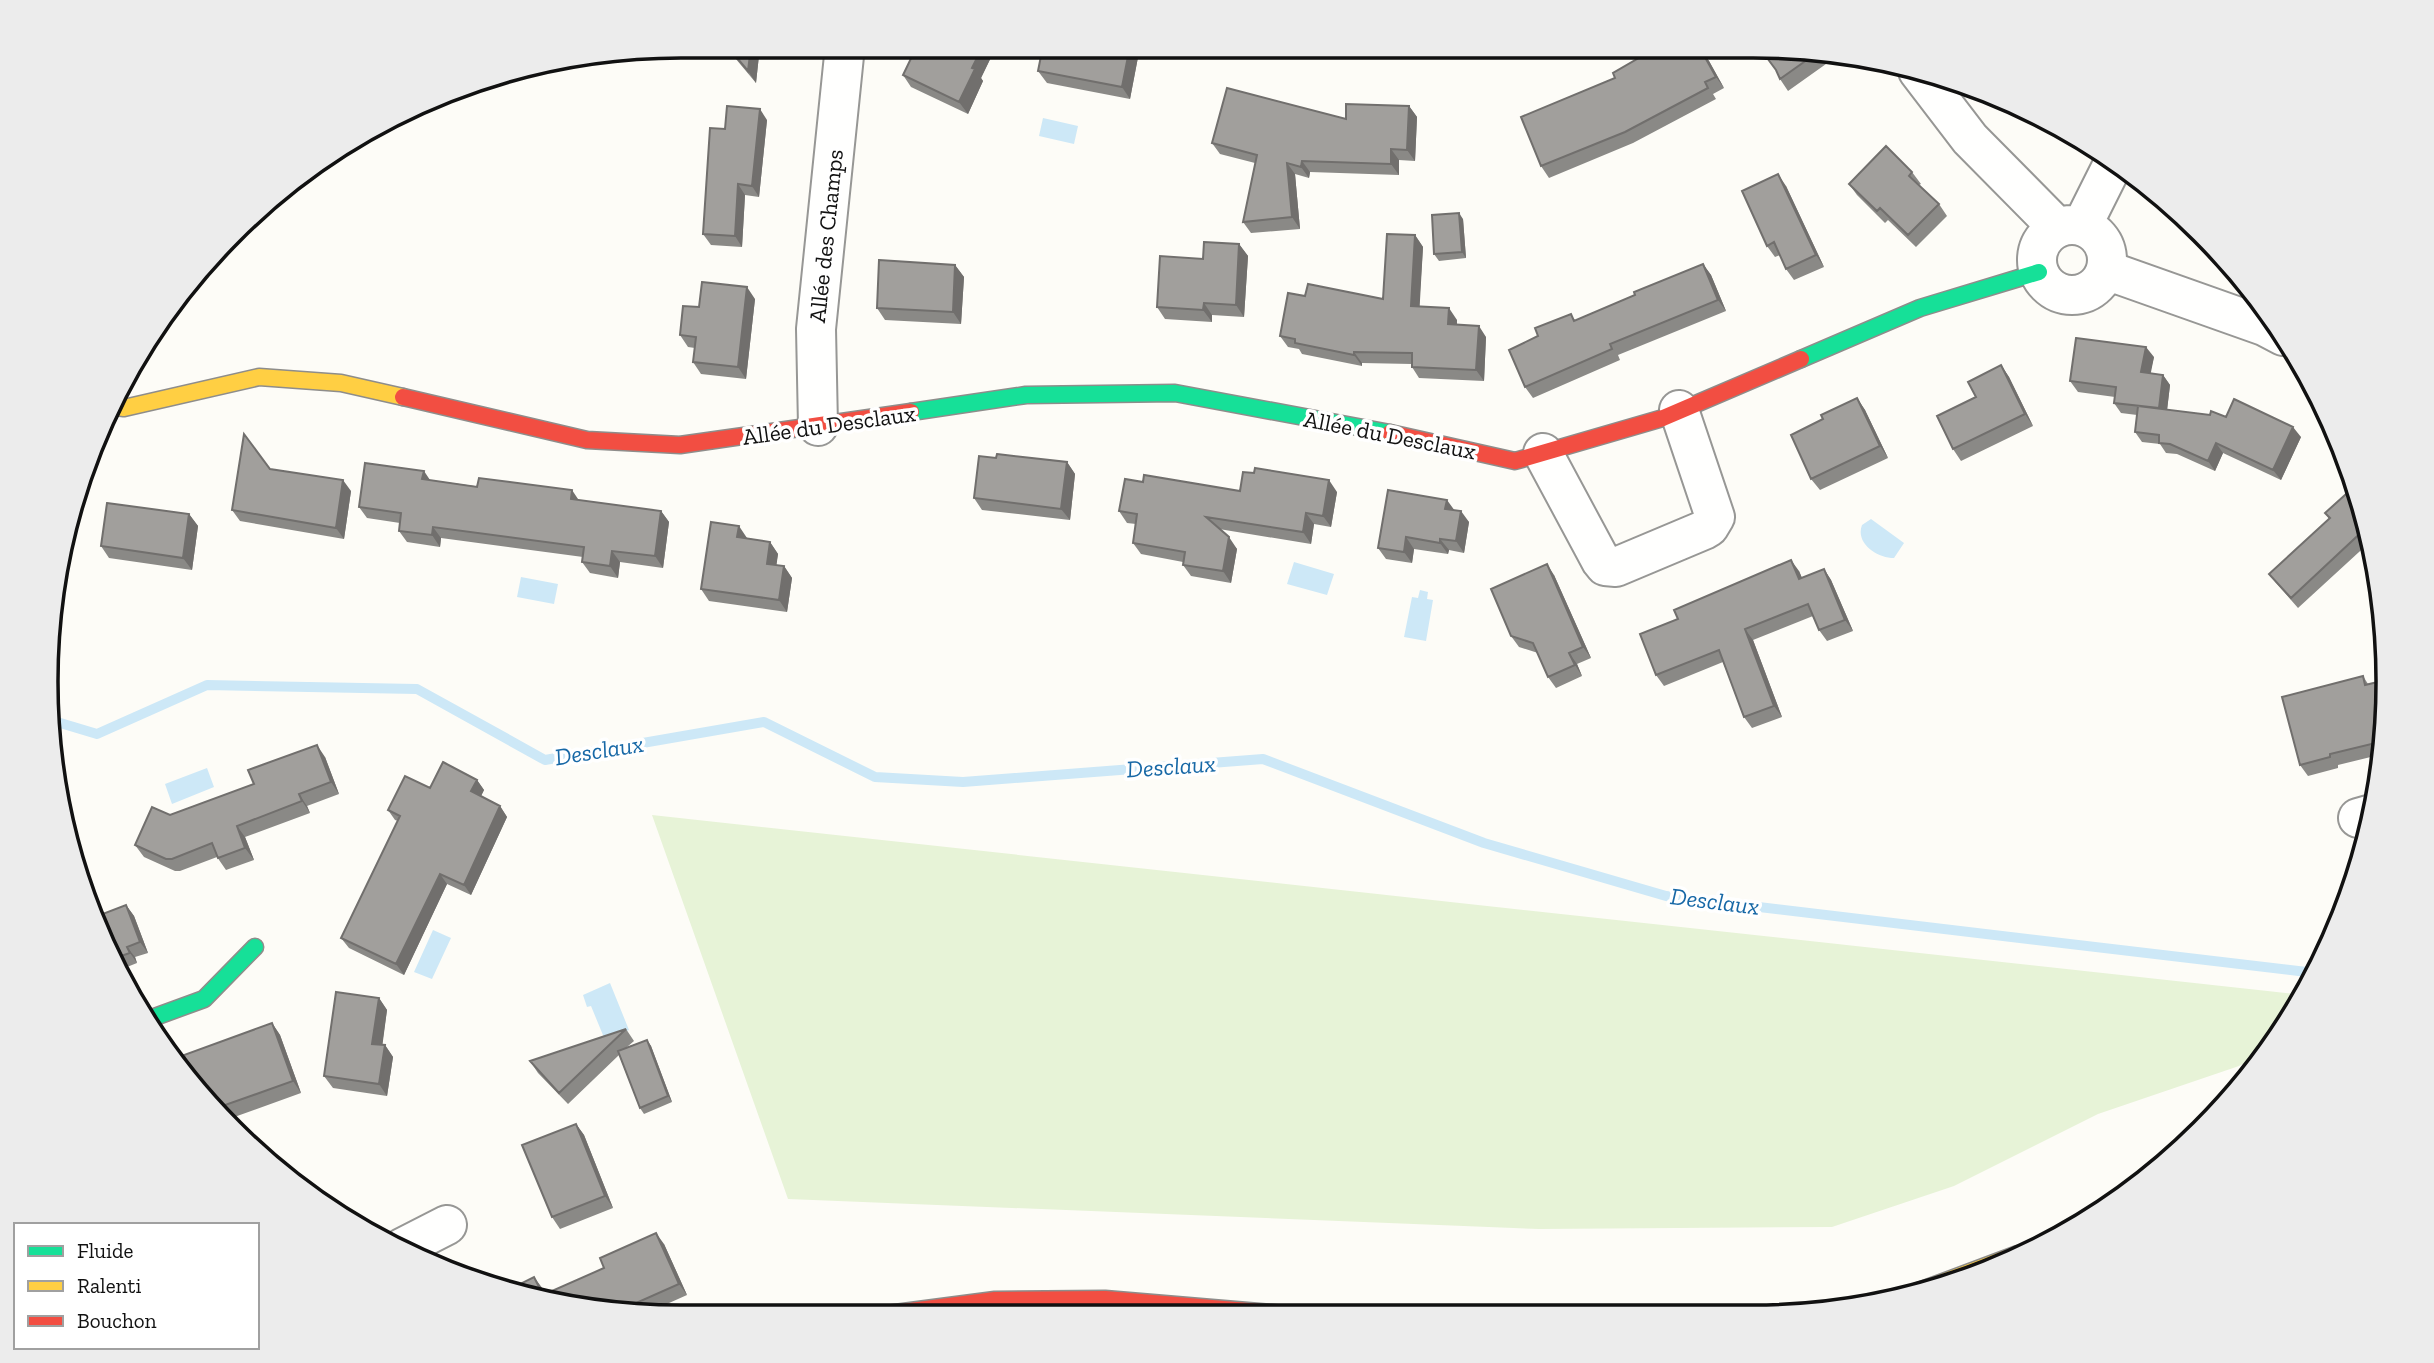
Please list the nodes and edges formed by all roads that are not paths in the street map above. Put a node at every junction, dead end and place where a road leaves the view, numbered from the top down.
1 (844, 58) edge
2 (1927, 83) edge
3 (2109, 170) edge
4 (2070, 227) junction
5 (2106, 270) junction
6 (2039, 272) junction
7 (2265, 326) edge
8 (121, 408) edge
9 (1679, 410) junction
10 (818, 426) junction
11 (1542, 453) junction
12 (255, 947) dead end
13 (156, 1017) edge
14 (447, 1225) dead end
15 (411, 1243) edge
16 (957, 1305) edge
17 (1176, 1305) edge

1 - 10 street, Allée des Champs
2 - 4 street
3 - 4 street
4 - 5 street
4 - 6 street
5 - 6 street
5 - 7 street
6 - 9 street, Allée du Desclaux
8 - 10 street, Allée du Desclaux
9 - 11 street, Allée du Desclaux
9 - 11 street
10 - 11 street, Allée du Desclaux
12 - 13 street
14 - 15 street
16 - 17 street

